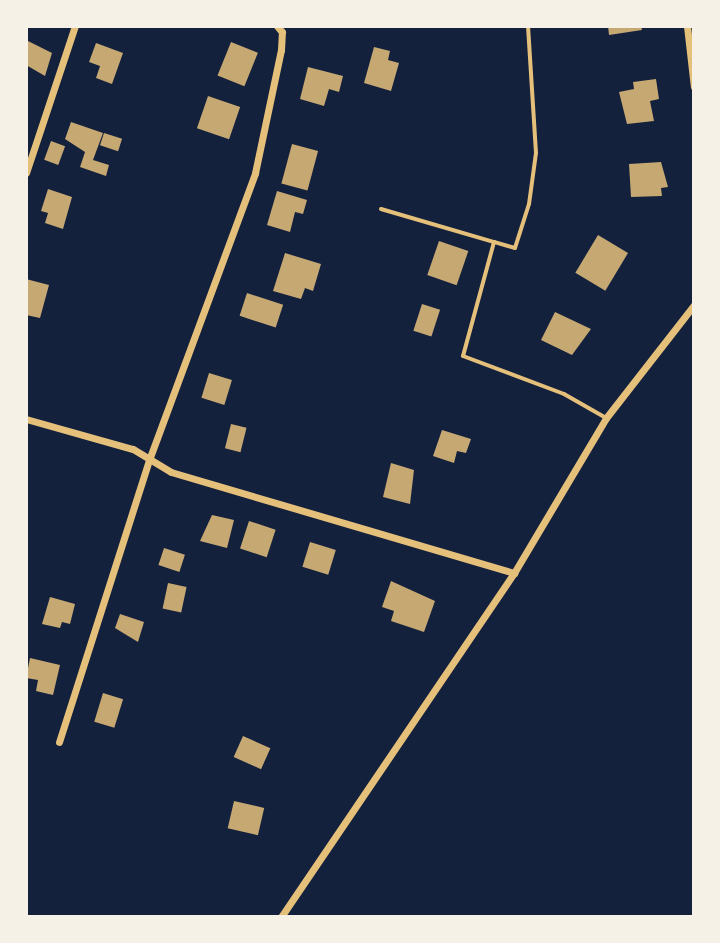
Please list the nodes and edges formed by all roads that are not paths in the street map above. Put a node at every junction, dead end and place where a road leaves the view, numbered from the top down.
1 (75, 26) edge
2 (277, 26) edge
3 (528, 26) edge
4 (687, 26) edge
5 (692, 53) edge
6 (694, 87) edge
7 (26, 173) edge
8 (381, 209) dead end
9 (494, 242) junction
10 (694, 305) edge
11 (606, 418) junction
12 (26, 419) edge
13 (149, 460) junction
14 (514, 573) junction
15 (59, 742) dead end
16 (281, 917) edge

1 - 7 street
2 - 13 street
3 - 9 lane
4 - 5 street
5 - 6 street
8 - 9 lane
9 - 11 lane
10 - 11 street
11 - 14 street
12 - 13 street
13 - 14 street
13 - 15 street
14 - 16 street

